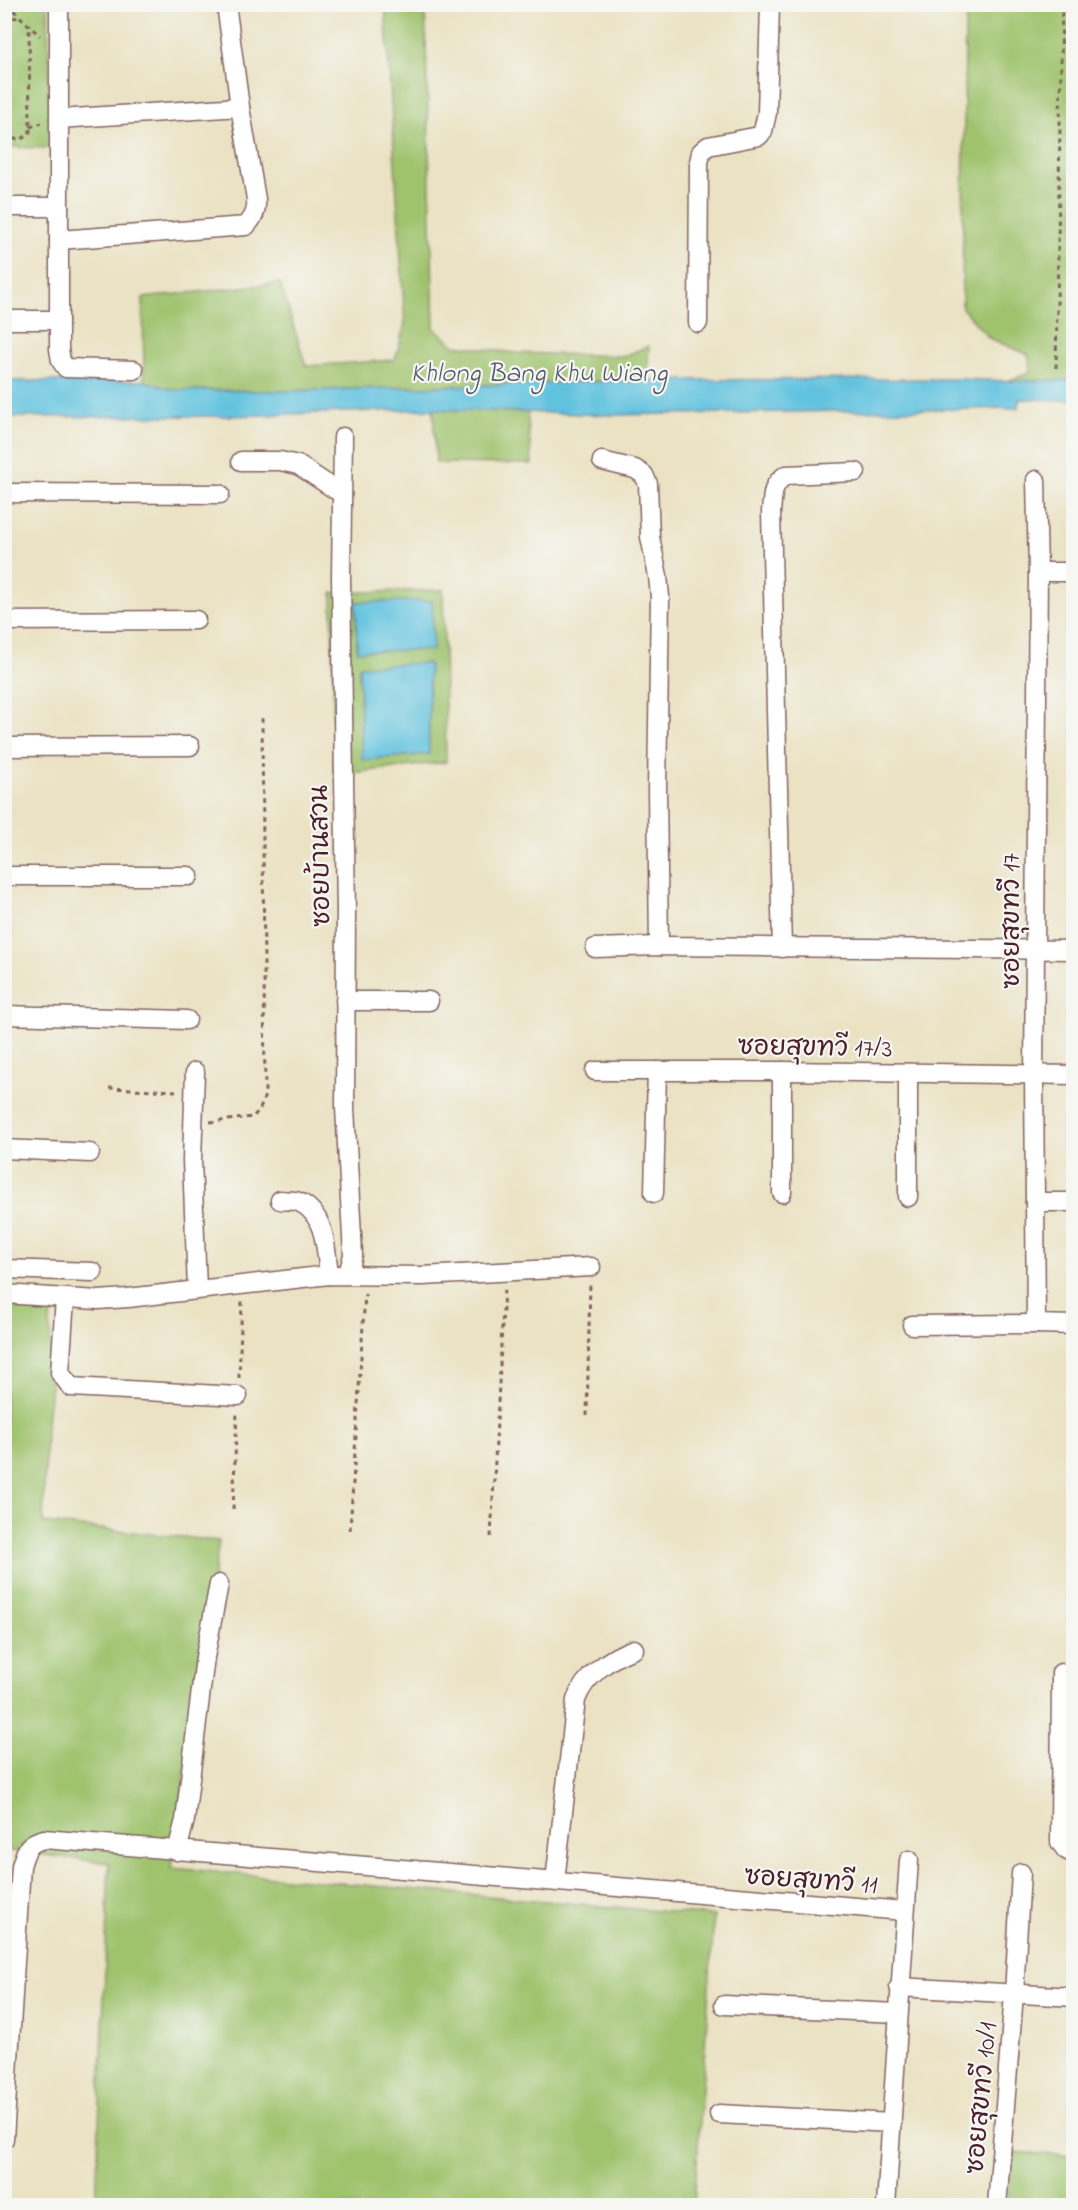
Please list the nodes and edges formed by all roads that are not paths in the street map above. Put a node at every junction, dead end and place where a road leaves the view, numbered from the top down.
1 (59, 4) edge
2 (226, 4) edge
3 (770, 4) edge
4 (240, 107) junction
5 (59, 119) junction
6 (4, 207) edge
7 (59, 207) junction
8 (59, 240) junction
9 (4, 320) edge
10 (59, 320) junction
11 (698, 323) dead end
12 (134, 370) dead end
13 (343, 437) dead end
14 (241, 461) dead end
15 (602, 461) dead end
16 (856, 472) dead end
17 (1036, 480) dead end
18 (4, 493) edge
19 (219, 494) dead end
20 (342, 494) junction
21 (1038, 572) junction
22 (1074, 572) edge
23 (196, 620) dead end
24 (4, 621) edge
25 (190, 746) dead end
26 (4, 747) edge
27 (4, 876) edge
28 (189, 876) dead end
29 (658, 946) junction
30 (595, 948) dead end
31 (782, 948) junction
32 (1035, 950) junction
33 (1074, 950) edge
34 (345, 1001) junction
35 (429, 1001) dead end
36 (4, 1015) edge
37 (187, 1020) dead end
38 (595, 1071) dead end
39 (657, 1071) junction
40 (782, 1071) junction
41 (195, 1072) dead end
42 (908, 1073) junction
43 (1034, 1075) junction
44 (1074, 1075) edge
45 (4, 1149) edge
46 (90, 1153) dead end
47 (654, 1192) dead end
48 (782, 1193) dead end
49 (908, 1197) dead end
50 (280, 1200) dead end
51 (1035, 1202) junction
52 (1074, 1202) edge
53 (591, 1267) road end
54 (4, 1269) edge
55 (93, 1272) dead end
56 (357, 1274) junction
57 (329, 1275) junction
58 (197, 1289) junction
59 (4, 1294) edge
60 (65, 1298) junction
61 (1036, 1324) junction
62 (912, 1325) dead end
63 (1074, 1325) edge
64 (238, 1396) dead end
65 (219, 1584) dead end
66 (634, 1649) dead end
67 (1061, 1673) dead end
68 (177, 1851) junction
69 (1074, 1854) edge
70 (909, 1860) dead end
71 (1021, 1873) dead end
72 (555, 1881) junction
73 (904, 1911) junction
74 (899, 1987) junction
75 (1014, 1994) junction
76 (1074, 1997) edge
77 (724, 2005) dead end
78 (898, 2013) junction
79 (719, 2114) dead end
80 (892, 2124) junction
81 (4, 2139) edge
82 (886, 2205) edge
83 (997, 2205) edge

1 - 5 street
2 - 4 street
3 - 11 street
4 - 5 street
4 - 8 street
5 - 7 street
6 - 7 street
7 - 8 street
8 - 10 street
9 - 10 street
10 - 12 street
13 - 20 street, ซอยบ้านสวน
14 - 20 street
15 - 29 street
16 - 31 street
17 - 21 street, ซอยสุขทวี 17
18 - 19 street
20 - 34 street, ซอยบ้านสวน
21 - 22 street
21 - 32 street, ซอยสุขทวี 17
23 - 24 street
25 - 26 street
27 - 28 street
29 - 30 street
29 - 31 street
31 - 32 street
32 - 33 street
32 - 43 street, ซอยสุขทวี 17
34 - 35 street
34 - 56 street, ซอยบ้านสวน
36 - 37 street
38 - 39 street, ซอยสุขทวี 17/3
39 - 40 street, ซอยสุขทวี 17/3
39 - 47 street
40 - 42 street, ซอยสุขทวี 17/3
40 - 48 street
41 - 58 street
42 - 43 street, ซอยสุขทวี 17/3
42 - 49 street
43 - 44 street, ซอยสุขทวี 17/3
43 - 51 street, ซอยสุขทวี 17
45 - 46 street
50 - 57 street
51 - 52 street
51 - 61 street, ซอยสุขทวี 17
53 - 56 street
54 - 55 street
56 - 57 street
57 - 58 street
58 - 60 street
59 - 60 street
60 - 64 street
61 - 62 street
61 - 63 street
65 - 68 street
66 - 72 street
67 - 69 street
68 - 72 street, ซอยสุขทวี 11
68 - 81 street, ซอยสุขทวี 11
70 - 73 street, ซอยสุขทวี 11
71 - 75 street, ซอยสุขทวี 10/1
72 - 73 street, ซอยสุขทวี 11
73 - 74 street, ซอยสุขทวี 11
74 - 75 street
74 - 78 street, ซอยสุขทวี 11
75 - 76 street
75 - 83 street, ซอยสุขทวี 10/1
77 - 78 street
78 - 80 street, ซอยสุขทวี 11
79 - 80 street
80 - 82 street, ซอยสุขทวี 11

